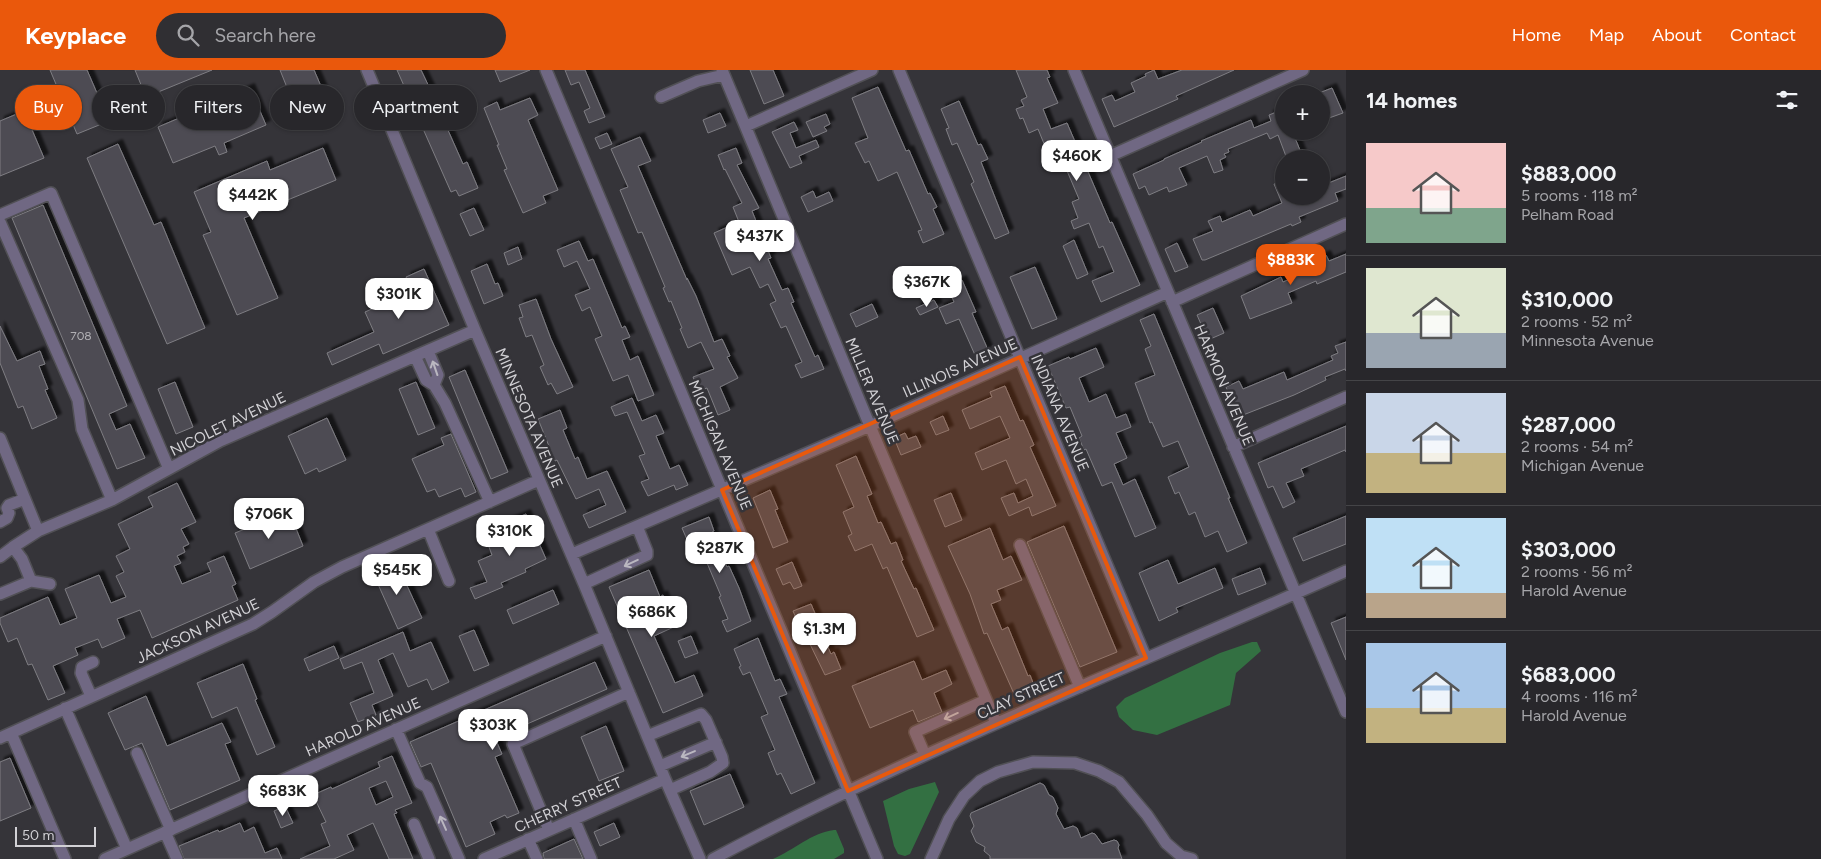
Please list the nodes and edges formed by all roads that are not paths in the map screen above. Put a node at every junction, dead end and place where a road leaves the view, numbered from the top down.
1 (368, 70) edge
2 (546, 70) edge
3 (872, 70) edge
4 (899, 70) edge
5 (1074, 70) edge
6 (1303, 70) edge
7 (723, 73) edge
8 (661, 98) dead end
9 (746, 126) junction
10 (1110, 156) junction
11 (0, 215) edge
12 (0, 222) edge
13 (1346, 224) edge
14 (1170, 297) junction
15 (475, 330) junction
16 (428, 351) junction
17 (415, 356) junction
18 (1020, 358) junction
19 (434, 385) junction
20 (1346, 397) edge
21 (870, 426) junction
22 (0, 438) edge
23 (1234, 447) junction
24 (11, 465) junction
25 (169, 469) junction
26 (0, 470) edge
27 (539, 480) junction
28 (722, 490) junction
29 (25, 499) junction
30 (112, 500) junction
31 (490, 502) junction
32 (0, 522) edge
33 (637, 526) junction
34 (428, 529) junction
35 (38, 531) junction
36 (1020, 545) dead end
37 (13, 546) junction
38 (572, 554) junction
39 (1, 555) edge
40 (1346, 571) edge
41 (31, 581) junction
42 (449, 581) dead end
43 (50, 584) dead end
44 (584, 584) junction
45 (1296, 593) junction
46 (0, 594) edge
47 (606, 636) junction
48 (1146, 658) junction
49 (93, 662) dead end
50 (1080, 687) junction
51 (629, 692) junction
52 (91, 696) junction
53 (986, 700) junction
54 (66, 708) junction
55 (1346, 712) edge
56 (996, 723) junction
57 (396, 729) junction
58 (11, 733) junction
59 (647, 736) junction
60 (0, 738) edge
61 (716, 742) junction
62 (137, 753) dead end
63 (925, 755) junction
64 (660, 766) junction
65 (665, 779) junction
66 (670, 790) junction
67 (848, 791) junction
68 (574, 819) junction
69 (414, 824) dead end
70 (549, 830) junction
71 (168, 831) junction
72 (528, 839) junction
73 (127, 849) junction
74 (503, 855) edge
75 (65, 859) edge
76 (105, 859) edge
77 (177, 859) edge
78 (429, 859) edge
79 (459, 859) edge
80 (484, 859) edge
81 (537, 859) edge
82 (591, 859) edge
83 (700, 859) edge
84 (713, 859) edge
85 (877, 859) edge
86 (931, 859) edge
87 (1192, 859) edge

1 - 15 street, MINNESOTA AVENUE
2 - 28 street, MICHIGAN AVENUE
3 - 9 street
4 - 18 street, INDIANA AVENUE
5 - 10 street, HARMON AVENUE
6 - 10 street
7 - 8 street
7 - 9 street, MILLER AVENUE
9 - 21 street, MILLER AVENUE
10 - 14 street, HARMON AVENUE
11 - 25 street
12 - 30 street
13 - 14 street, ILLINOIS AVENUE
14 - 18 street, ILLINOIS AVENUE
14 - 23 street, HARMON AVENUE
15 - 16 street, NICOLET AVENUE
15 - 27 street, MINNESOTA AVENUE
16 - 17 street, NICOLET AVENUE
19 -> 16 street
17 - 19 street
17 - 25 street, NICOLET AVENUE
18 - 21 street, ILLINOIS AVENUE
18 - 48 street, INDIANA AVENUE
19 - 31 street
20 - 23 street
21 - 28 street, ILLINOIS AVENUE
21 - 53 street, MILLER AVENUE
22 - 24 street
23 - 45 street, HARMON AVENUE
24 - 26 street
24 - 29 street
25 - 30 street, NICOLET AVENUE
27 - 31 street, JACKSON AVENUE
27 - 38 street, MINNESOTA AVENUE
28 - 33 street, ILLINOIS AVENUE
28 - 67 street, MICHIGAN AVENUE
29 - 32 street
29 - 35 street
30 - 35 street, NICOLET AVENUE
31 - 34 street, JACKSON AVENUE
33 - 38 street, ILLINOIS AVENUE
33 -> 44 street
34 - 42 street
34 - 52 street, JACKSON AVENUE
35 - 37 street, NICOLET AVENUE
36 - 50 street
37 - 39 street, NICOLET AVENUE
37 - 41 street
38 - 44 street, MINNESOTA AVENUE
40 - 45 street, CLAY STREET
41 - 43 street
41 - 46 street
44 - 47 street, MINNESOTA AVENUE
45 - 48 street, CLAY STREET
45 - 55 street, HARMON AVENUE
47 - 51 street, MINNESOTA AVENUE
47 - 57 street, HAROLD AVENUE
48 - 50 street, CLAY STREET
49 - 52 street
50 - 56 street, CLAY STREET
51 - 59 street, MINNESOTA AVENUE
51 - 70 street
52 - 54 street, JACKSON AVENUE
53 - 56 street, MILLER AVENUE
53 -> 63 street
54 - 58 street, JACKSON AVENUE
54 - 73 street
56 - 63 street, CLAY STREET
57 - 71 street, HAROLD AVENUE
79 -> 57 street
58 - 60 street, JACKSON AVENUE
58 - 75 street
59 - 61 street
59 - 64 street, MINNESOTA AVENUE
61 -> 64 street
61 - 66 street
62 - 71 street
63 - 67 street, CLAY STREET
64 - 65 street, MINNESOTA AVENUE
65 - 66 street, MINNESOTA AVENUE
65 - 68 street, CHERRY STREET
66 - 83 street, MINNESOTA AVENUE
67 - 84 street, CLAY STREET
67 - 85 street, MICHIGAN AVENUE
68 - 70 street, CHERRY STREET
68 - 82 street
69 - 78 street
70 - 72 street, CHERRY STREET
71 - 73 street, HAROLD AVENUE
71 - 77 street
72 - 74 street, CHERRY STREET
72 - 81 street
73 - 76 street, HAROLD AVENUE
74 - 80 street, CHERRY STREET
86 - 87 street

